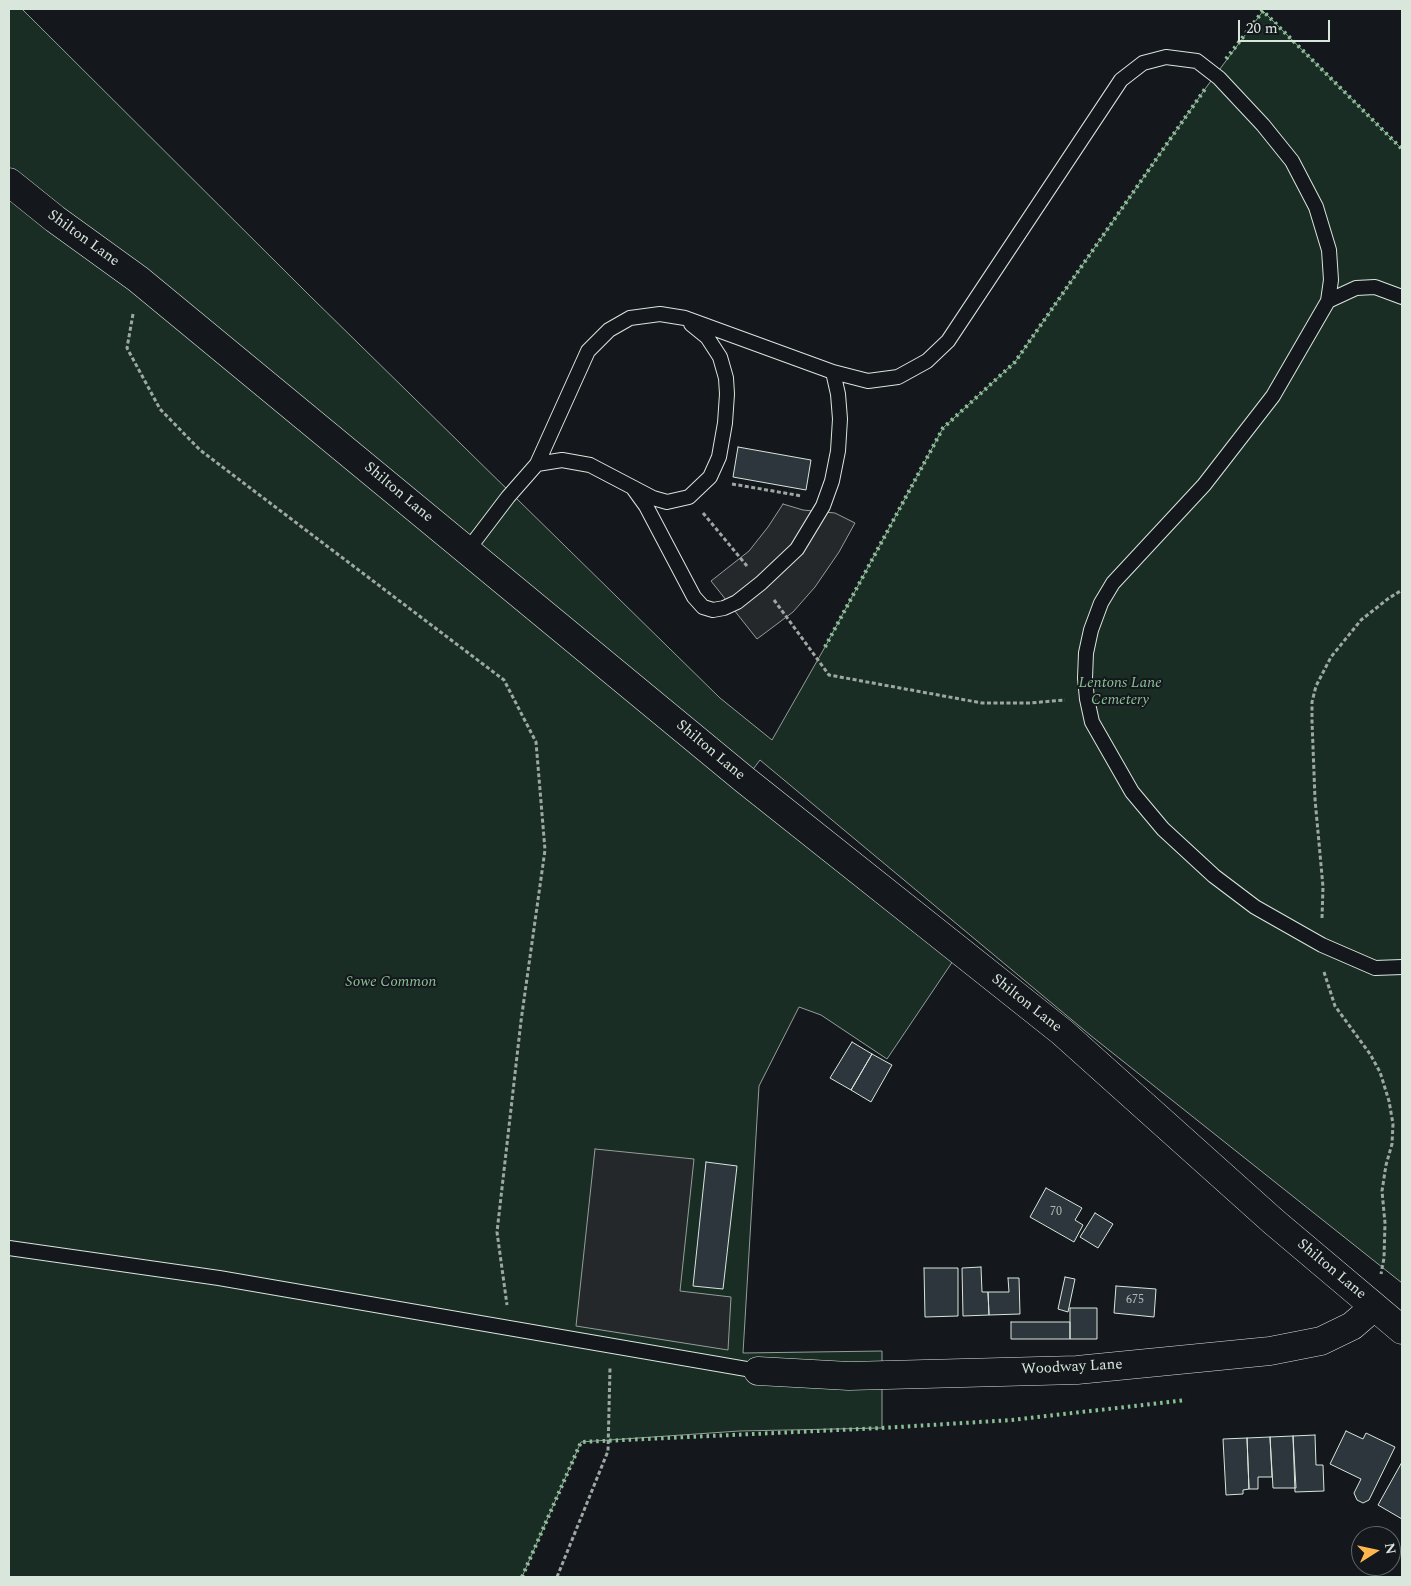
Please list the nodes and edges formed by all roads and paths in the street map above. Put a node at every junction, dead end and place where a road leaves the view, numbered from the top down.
1 (9, 182) edge
2 (138, 279) junction
3 (1402, 297) edge
4 (1328, 301) junction
5 (685, 318) junction
6 (833, 372) junction
7 (537, 464) junction
8 (730, 484) dead end
9 (633, 488) junction
10 (824, 501) junction
11 (707, 505) dead end
12 (468, 550) junction
13 (761, 583) junction
14 (1087, 699) junction
15 (1402, 967) edge
16 (9, 1248) edge
17 (1374, 1307) junction
18 (510, 1328) junction
19 (1402, 1330) edge
20 (611, 1346) junction
21 (758, 1371) joint
22 (557, 1577) edge

1 - 2 street, Shilton Lane
2 - 12 street, Shilton Lane
2 - 18 path
3 - 4 lane
4 - 6 lane
4 - 14 lane
5 - 6 lane
5 - 7 lane
5 - 9 lane
6 - 10 lane
7 - 9 lane
7 - 12 lane
8 - 10 path
9 - 13 lane
10 - 13 lane
11 - 13 path
12 - 17 street, Shilton Lane
13 - 14 path
14 - 15 lane
16 - 18 lane
17 - 19 street, Shilton Lane
17 - 21 street, Woodway Lane
18 - 20 lane
20 - 21 lane
20 - 22 path

